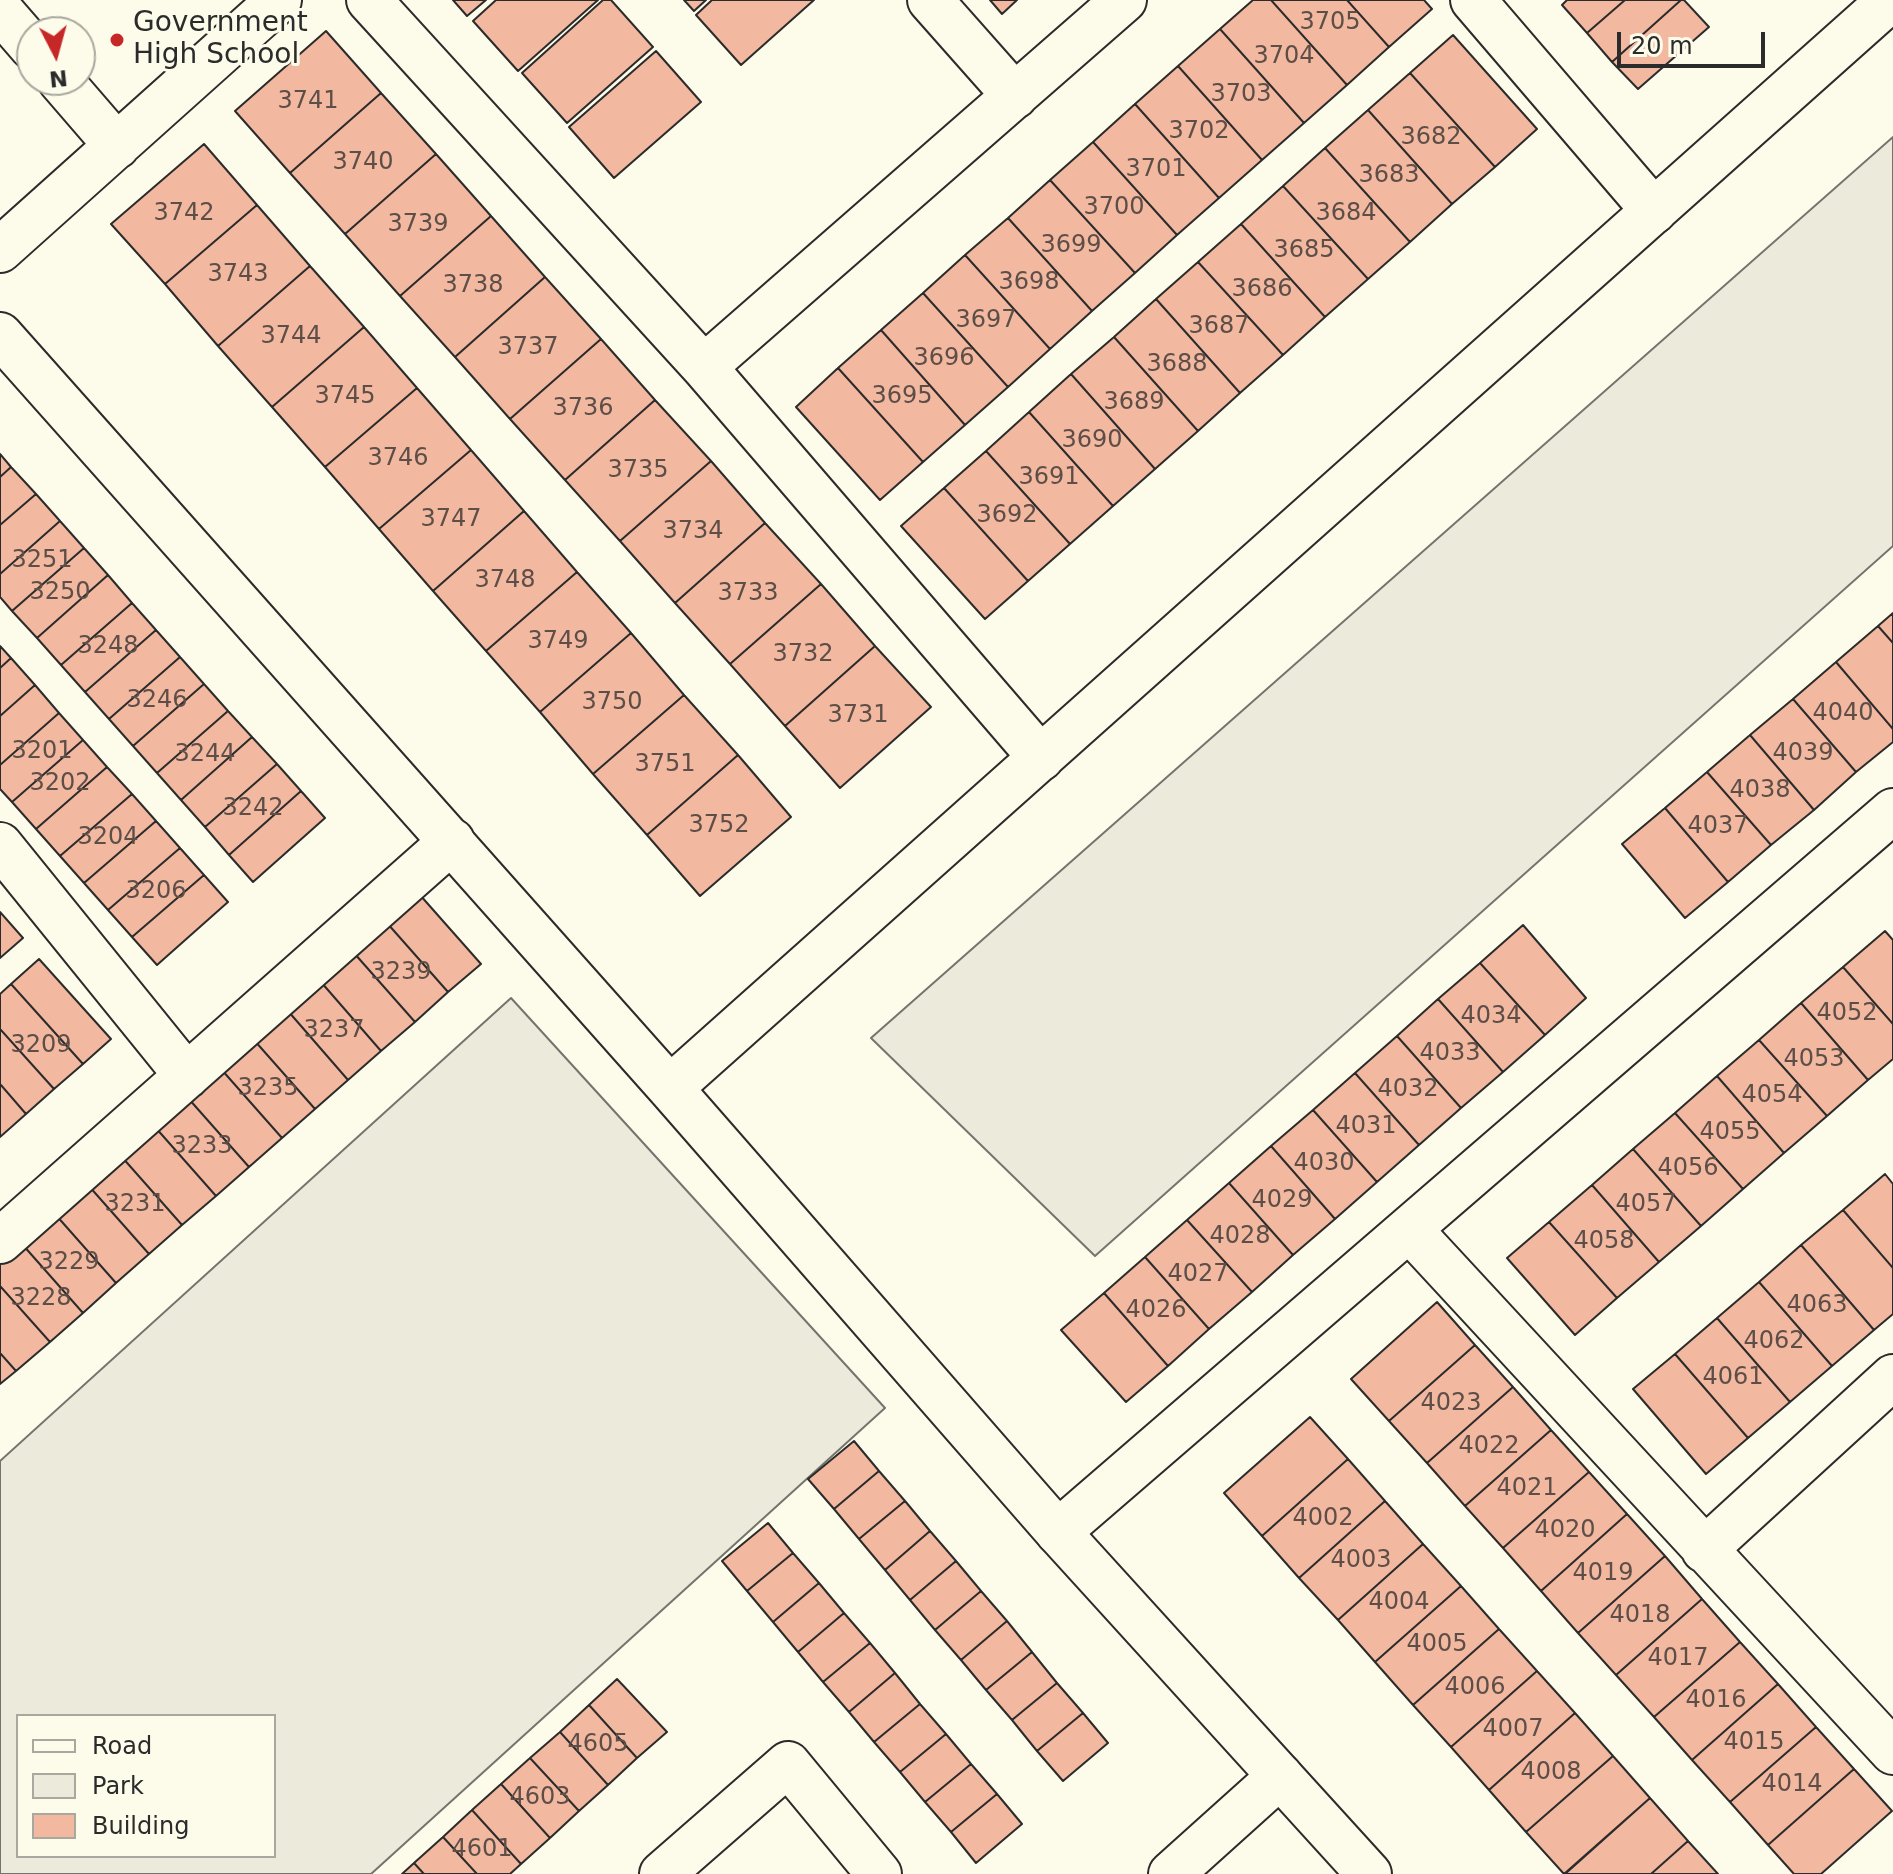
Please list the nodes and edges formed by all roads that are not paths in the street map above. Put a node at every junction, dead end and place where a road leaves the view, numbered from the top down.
1 (279, 0) edge
2 (369, 0) edge
3 (930, 0) edge
4 (1124, 0) edge
5 (1473, 0) edge
6 (1890, 0) edge
7 (0, 10) edge
8 (16, 28) edge
9 (74, 96) edge
10 (1015, 96) junction
11 (117, 146) junction
12 (1654, 211) junction
13 (0, 250) edge
14 (0, 335) edge
15 (704, 367) junction
16 (1041, 758) junction
17 (1893, 811) edge
18 (452, 841) junction
19 (0, 845) edge
20 (187, 1076) junction
21 (670, 1088) junction
22 (1409, 1229) junction
23 (0, 1241) edge
24 (1893, 1377) edge
25 (1058, 1532) junction
26 (1704, 1550) junction
27 (1893, 1752) edge
28 (1280, 1776) junction
29 (662, 1874) edge
30 (879, 1874) edge
31 (1171, 1874) edge
32 (1369, 1874) edge

1 - 11 street
2 - 15 street
3 - 10 street
4 - 10 street
5 - 12 street
6 - 12 street
7 - 8 street
9 - 11 street
10 - 15 street
11 - 13 street
12 - 16 street
14 - 18 street
15 - 16 street
16 - 21 street
17 - 22 street
18 - 20 street
18 - 21 street
19 - 20 street
20 - 23 street
21 - 25 street
22 - 25 street
22 - 26 street
24 - 26 street
25 - 28 street
26 - 27 street
28 - 31 street
28 - 32 street
29 - 30 street

